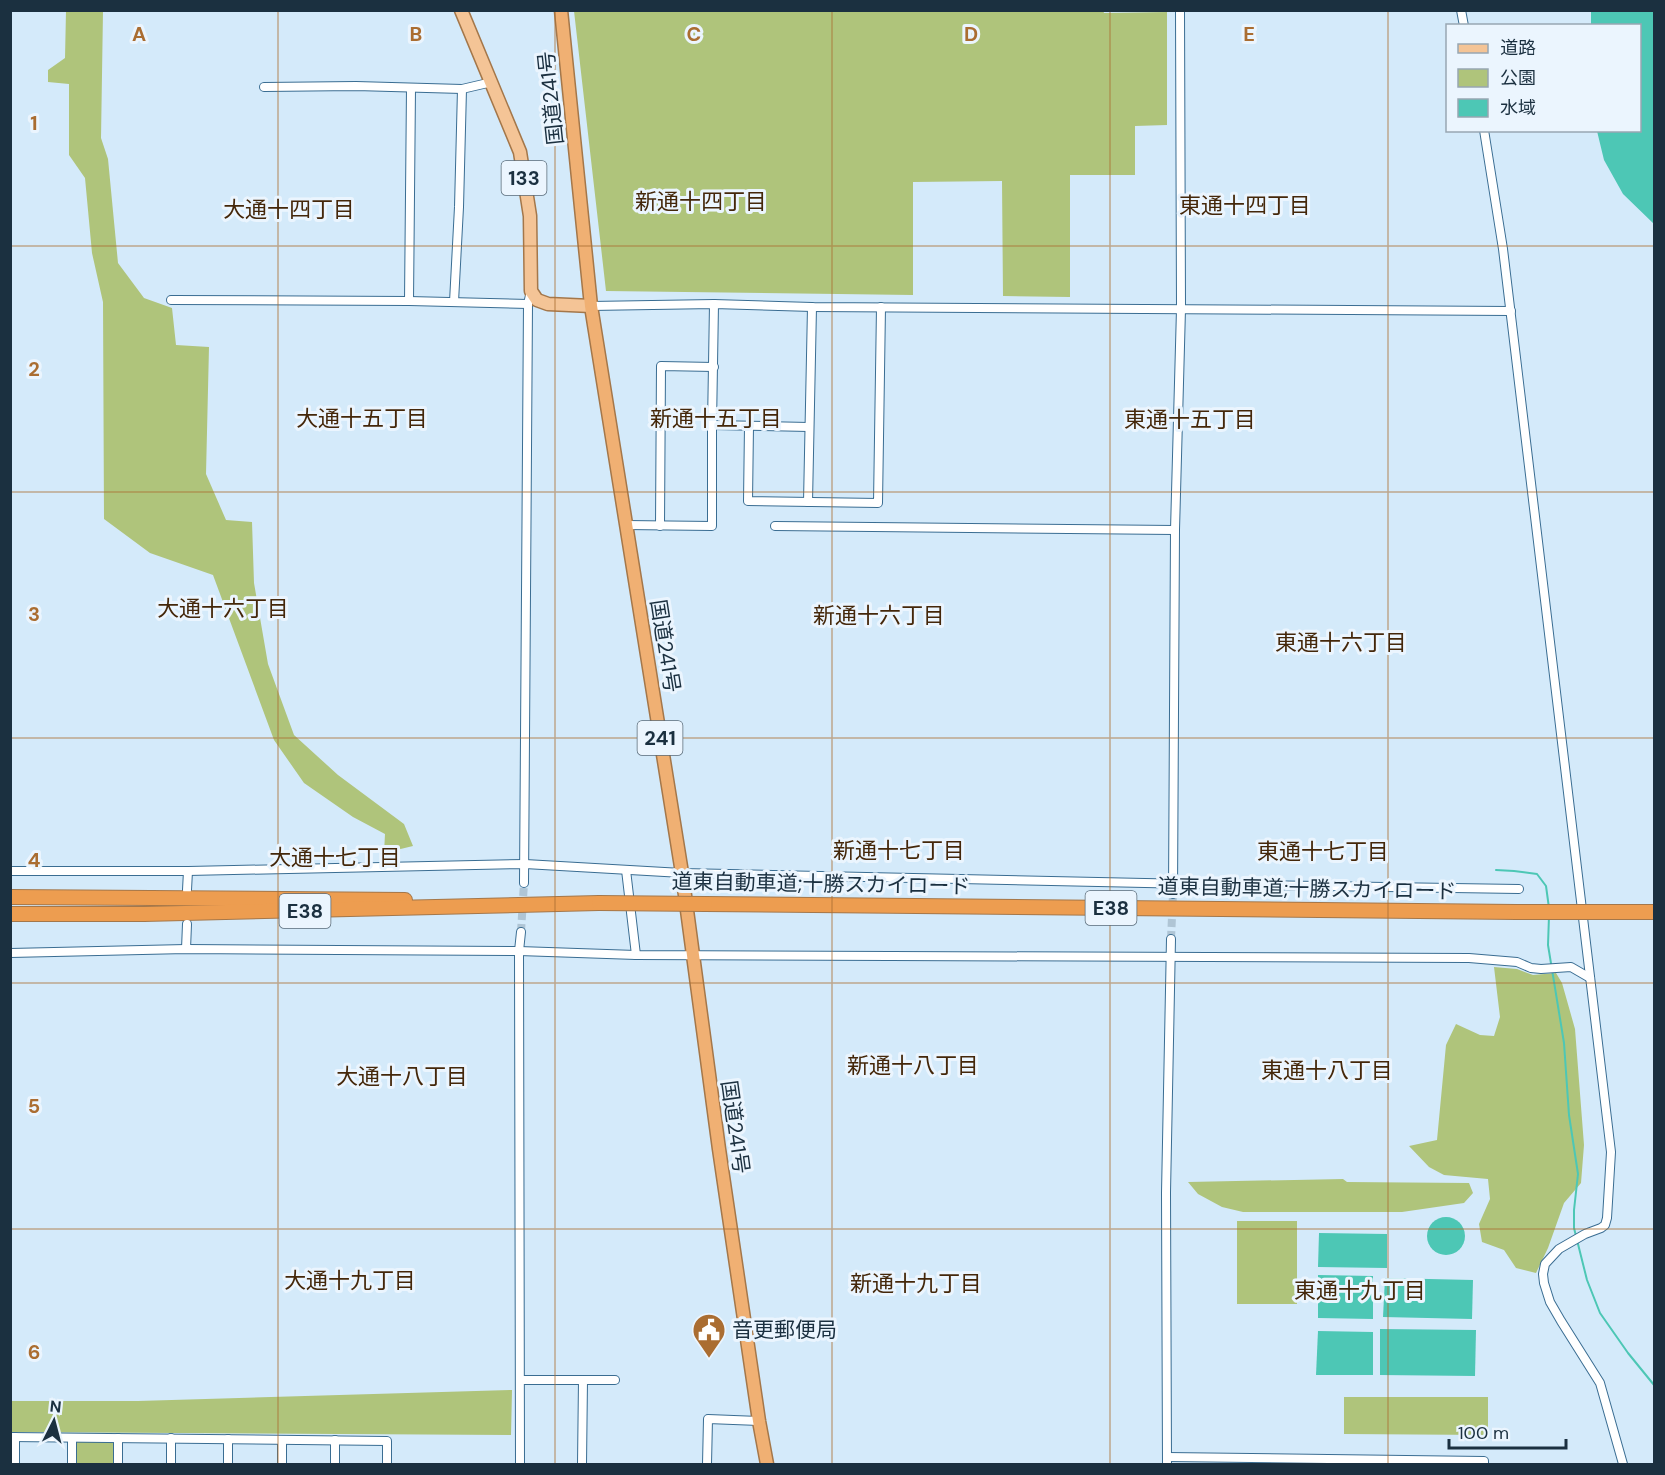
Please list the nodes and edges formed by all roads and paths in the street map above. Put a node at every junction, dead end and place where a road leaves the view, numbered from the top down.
1 (461, 10) edge
2 (561, 10) edge
3 (1180, 10) edge
4 (492, 82) junction
5 (264, 87) dead end
6 (411, 88) junction
7 (462, 89) junction
8 (1484, 132) edge
9 (531, 291) junction
10 (171, 300) dead end
11 (409, 301) junction
12 (454, 302) junction
13 (528, 304) junction
14 (714, 304) junction
15 (591, 306) junction
16 (812, 307) junction
17 (881, 307) junction
18 (1181, 309) junction
19 (1511, 311) junction
20 (714, 367) junction
21 (712, 425) junction
22 (749, 426) junction
23 (809, 427) junction
24 (808, 502) junction
25 (626, 525) junction
26 (660, 526) junction
27 (775, 526) dead end
28 (1175, 530) junction
29 (525, 864) junction
30 (626, 870) junction
31 (10, 871) edge
32 (188, 871) junction
33 (682, 873) junction
34 (524, 883) tunnel mouth
35 (1174, 883) junction
36 (1519, 889) dead end
37 (187, 890) dead end
38 (1173, 894) tunnel mouth
39 (10, 897) edge
40 (599, 903) junction
41 (1654, 912) edge
42 (10, 914) edge
43 (187, 924) dead end
44 (521, 932) tunnel mouth
45 (1171, 939) tunnel mouth
46 (186, 949) junction
47 (519, 951) junction
48 (10, 953) edge
49 (692, 954) junction
50 (636, 955) junction
51 (1170, 957) junction
52 (1590, 978) junction
53 (520, 1380) junction
54 (583, 1380) junction
55 (615, 1380) dead end
56 (759, 1421) junction
57 (13, 1437) edge
58 (72, 1437) junction
59 (117, 1438) junction
60 (171, 1438) junction
61 (228, 1439) junction
62 (282, 1440) junction
63 (335, 1440) junction
64 (1167, 1461) edge
65 (1334, 1462) edge
66 (15, 1464) edge
67 (72, 1464) edge
68 (118, 1464) edge
69 (171, 1464) edge
70 (228, 1464) edge
71 (282, 1464) edge
72 (335, 1464) edge
73 (387, 1464) edge
74 (520, 1464) edge
75 (582, 1464) edge
76 (706, 1464) edge
77 (767, 1464) edge
78 (1484, 1464) edge
79 (1623, 1464) edge

1 - 4 main road, 133
2 - 15 highway, 国道241号 / 241
3 - 18 street
4 - 7 street
4 - 9 main road, 133
5 - 6 street
6 - 7 street
6 - 11 street
7 - 12 street
8 - 19 street
9 - 13 street
9 - 15 main road
10 - 11 street
11 - 12 street
12 - 13 street
13 - 29 street
14 - 15 street
14 - 16 street
14 - 20 street
15 - 25 highway, 国道241号 / 241
16 - 17 street
16 - 23 street
17 - 18 street
17 - 24 street
18 - 19 street
18 - 28 street
19 - 52 street
20 - 21 street
20 - 26 street
21 - 22 street
21 - 26 street
22 - 23 street
22 - 24 street
23 - 24 street
25 - 26 street
25 - 33 highway, 国道241号 / 241
27 - 28 street
28 - 35 street
29 - 30 street
29 - 32 street
29 - 34 street
30 - 33 street
30 - 50 street
31 - 32 street
32 - 37 street
33 - 35 street
33 - 49 highway, 国道241号 / 241
35 - 36 street
35 - 38 street
39 - 40 highway, 道東自動車道;十勝スカイロード / E38
40 - 41 highway, 道東自動車道;十勝スカイロード / E38, bridge
40 - 42 highway, 道東自動車道;十勝スカイロード / E38
43 - 46 street
44 - 47 street
45 - 51 street
46 - 47 street
46 - 48 street
47 - 50 street
47 - 53 street
49 - 50 street
49 - 51 street
49 - 56 highway, 国道241号 / 241
51 - 52 street
51 - 64 street
52 - 79 street
53 - 54 street
53 - 74 street
54 - 55 street
54 - 75 street
56 - 76 street
56 - 77 highway, 国道241号 / 241
57 - 58 street
57 - 66 street
58 - 59 street
58 - 67 street
59 - 60 street
59 - 68 street
60 - 61 street
60 - 69 street
61 - 62 street
61 - 70 street
62 - 63 street
62 - 71 street
63 - 72 street
63 - 73 street
64 - 65 street
65 - 78 street

